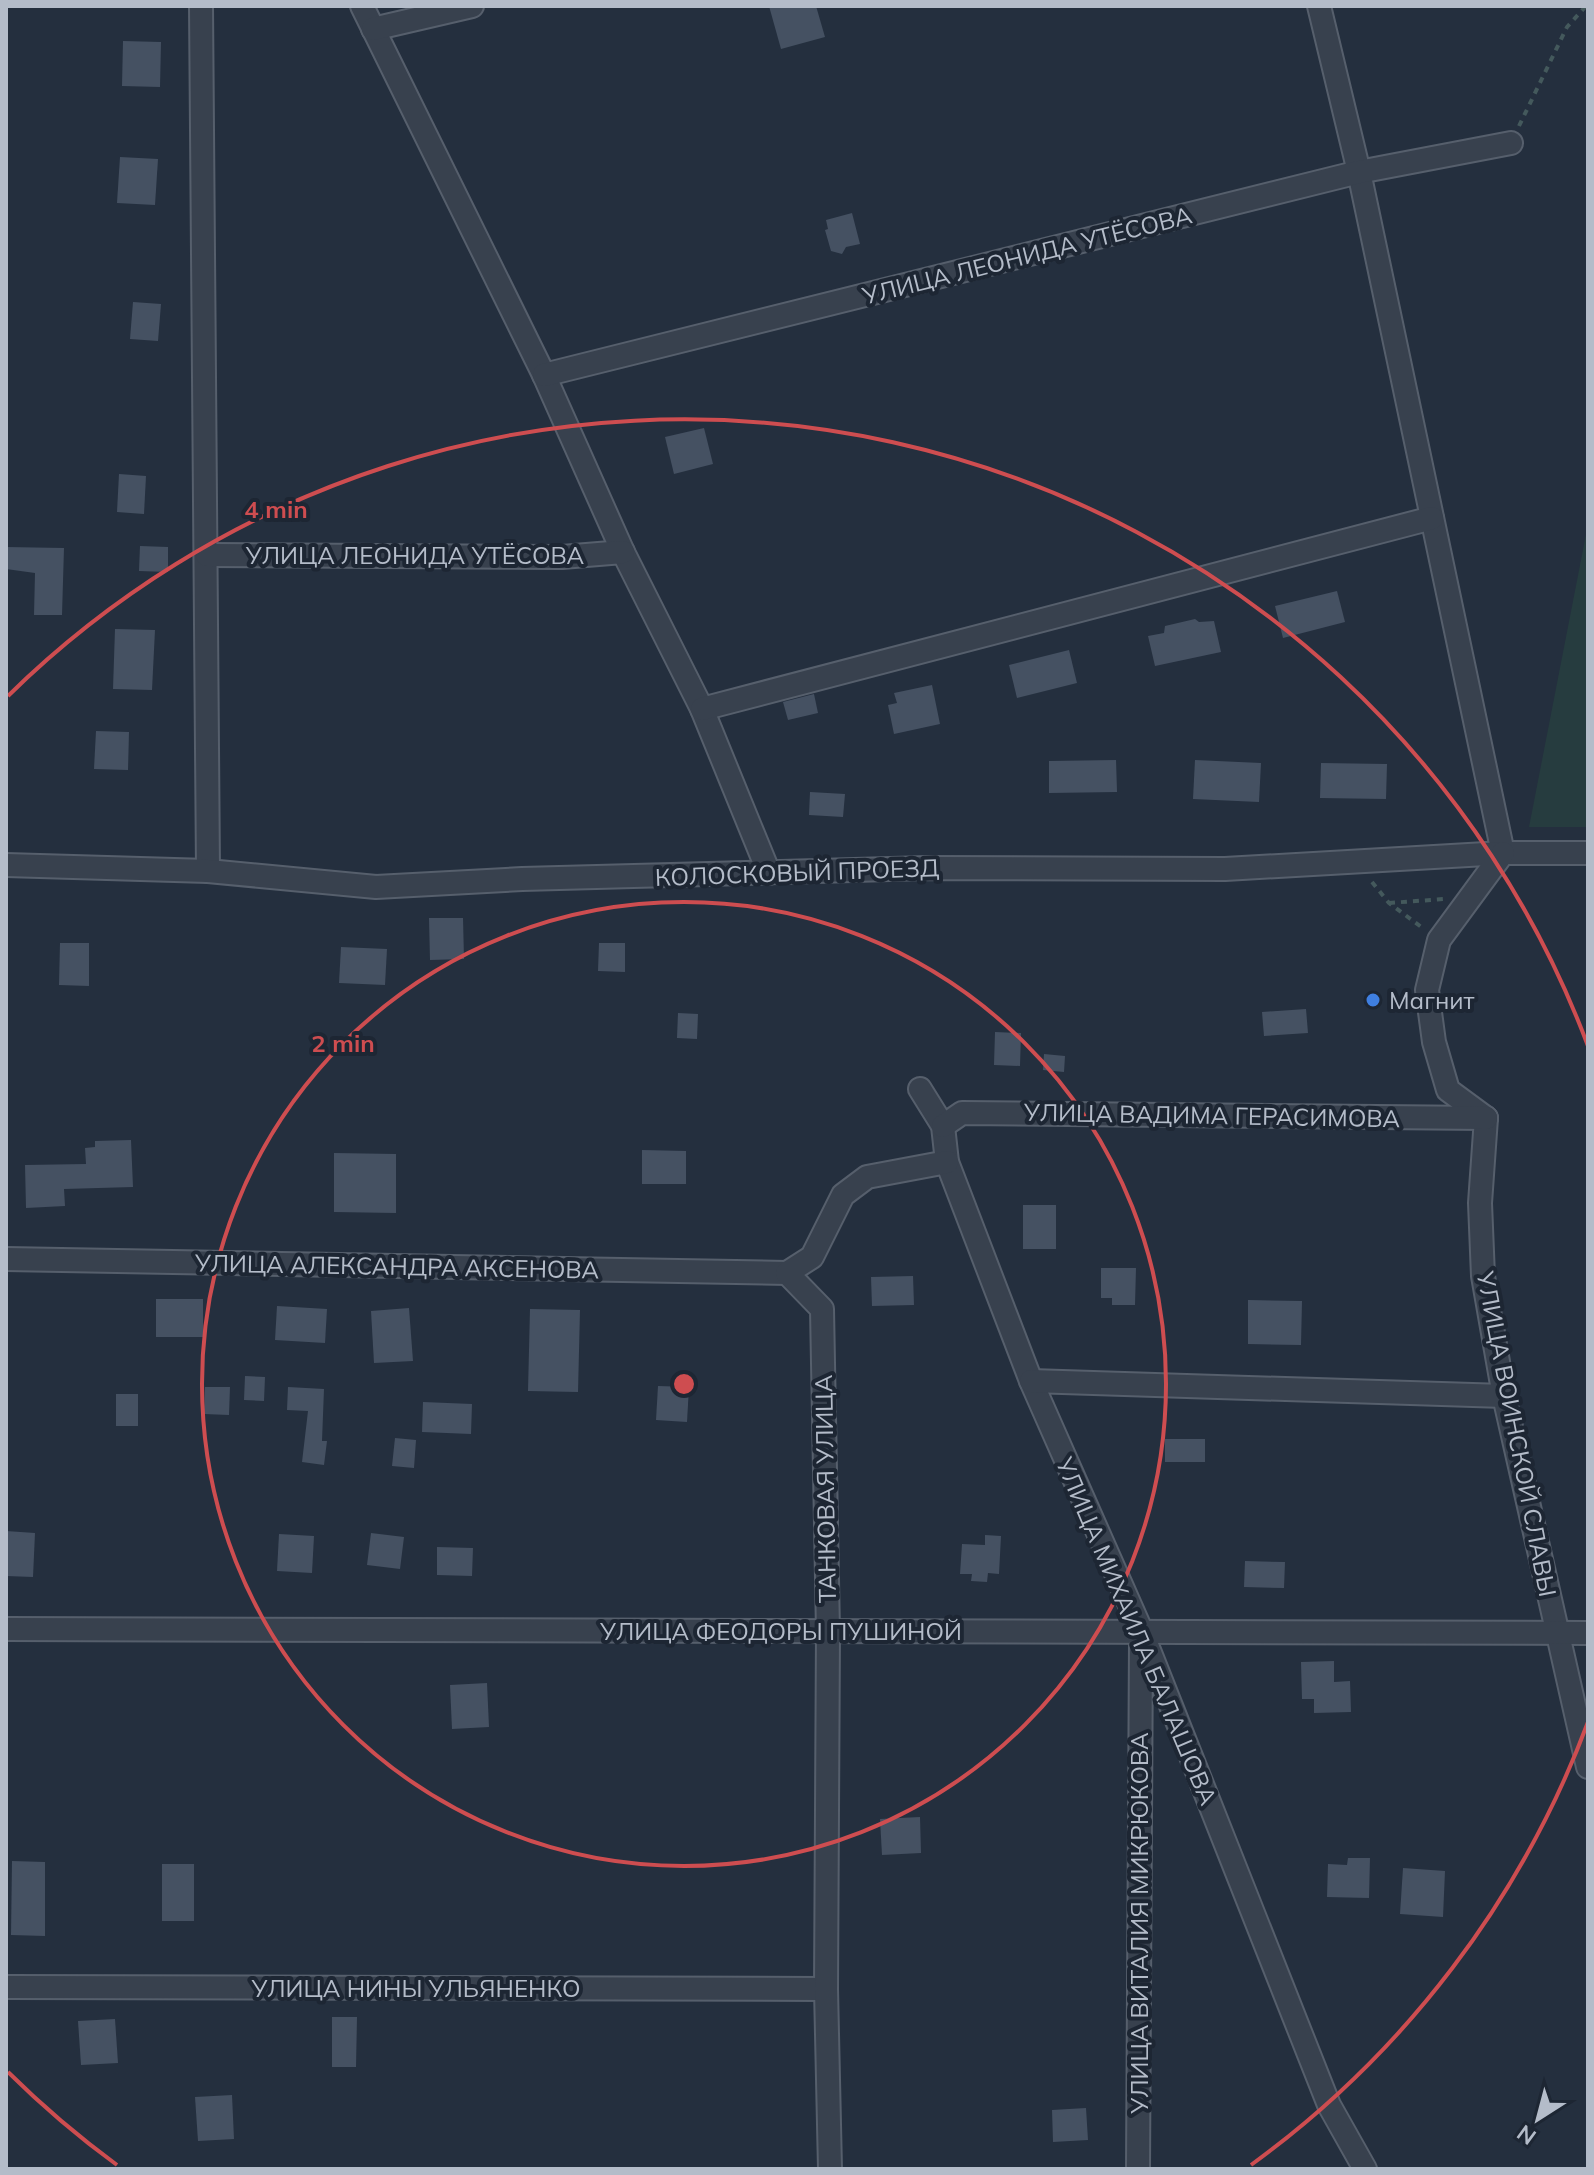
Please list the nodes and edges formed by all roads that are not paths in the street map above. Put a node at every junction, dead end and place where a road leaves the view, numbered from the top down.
1 (201, 6) edge
2 (362, 6) edge
3 (472, 6) edge
4 (1319, 6) edge
5 (373, 29) junction
6 (1511, 143) road end
7 (1359, 172) junction
8 (544, 375) junction
9 (1432, 518) junction
10 (623, 552) junction
11 (207, 555) junction
12 (702, 709) junction
13 (1503, 853) junction
14 (1588, 853) edge
15 (6, 865) edge
16 (208, 871) junction
17 (769, 873) junction
18 (920, 1089) dead end
19 (1486, 1118) junction
20 (943, 1126) junction
21 (947, 1162) junction
22 (6, 1259) edge
23 (787, 1273) junction
24 (1031, 1381) junction
25 (1504, 1396) junction
26 (6, 1629) edge
27 (1141, 1630) junction
28 (828, 1632) junction
29 (1556, 1633) junction
30 (1588, 1633) edge
31 (1588, 1767) edge
32 (6, 1987) edge
33 (826, 1989) junction
34 (830, 2169) edge
35 (1138, 2169) edge
36 (1365, 2169) edge

1 - 11 street
2 - 5 street, УЛИЦА ЛЕОНИДА УТЁСОВА
3 - 5 street
4 - 7 street
5 - 8 street, УЛИЦА ЛЕОНИДА УТЁСОВА
6 - 7 street, УЛИЦА ЛЕОНИДА УТЁСОВА
7 - 8 street, УЛИЦА ЛЕОНИДА УТЁСОВА
7 - 9 street
8 - 10 street, УЛИЦА ЛЕОНИДА УТЁСОВА
9 - 12 street
9 - 13 street
10 - 11 street, УЛИЦА ЛЕОНИДА УТЁСОВА
10 - 12 street, УЛИЦА ЛЕОНИДА УТЁСОВА
11 - 16 street
12 - 17 street, УЛИЦА ЛЕОНИДА УТЁСОВА
13 - 14 street, КОЛОСКОВЫЙ ПРОЕЗД
13 - 17 street, КОЛОСКОВЫЙ ПРОЕЗД
13 - 19 street
15 - 16 street, КОЛОСКОВЫЙ ПРОЕЗД
16 - 17 street, КОЛОСКОВЫЙ ПРОЕЗД
18 - 20 street, УЛИЦА МИХАИЛА БАЛАШОВА
19 - 20 street, УЛИЦА ВАДИМА ГЕРАСИМОВА
19 - 25 street, УЛИЦА ВОИНСКОЙ СЛАВЫ
20 - 21 street, УЛИЦА МИХАИЛА БАЛАШОВА
21 - 23 street
21 - 24 street, УЛИЦА МИХАИЛА БАЛАШОВА
22 - 23 street, УЛИЦА АЛЕКСАНДРА АКСЕНОВА
23 - 28 street, ТАНКОВАЯ УЛИЦА
24 - 25 street
24 - 27 street, УЛИЦА МИХАИЛА БАЛАШОВА
25 - 29 street, УЛИЦА ВОИНСКОЙ СЛАВЫ
26 - 28 street, УЛИЦА ФЕОДОРЫ ПУШИНОЙ
27 - 28 street, УЛИЦА ФЕОДОРЫ ПУШИНОЙ
27 - 29 street, УЛИЦА ФЕОДОРЫ ПУШИНОЙ
27 - 35 street, УЛИЦА ВИТАЛИЯ МИКРЮКОВА
27 - 36 street, УЛИЦА МИХАИЛА БАЛАШОВА
28 - 33 street, ТАНКОВАЯ УЛИЦА
29 - 30 street, УЛИЦА ФЕОДОРЫ ПУШИНОЙ
29 - 31 street, УЛИЦА ВОИНСКОЙ СЛАВЫ
32 - 33 street, УЛИЦА НИНЫ УЛЬЯНЕНКО
33 - 34 street, ТАНКОВАЯ УЛИЦА

